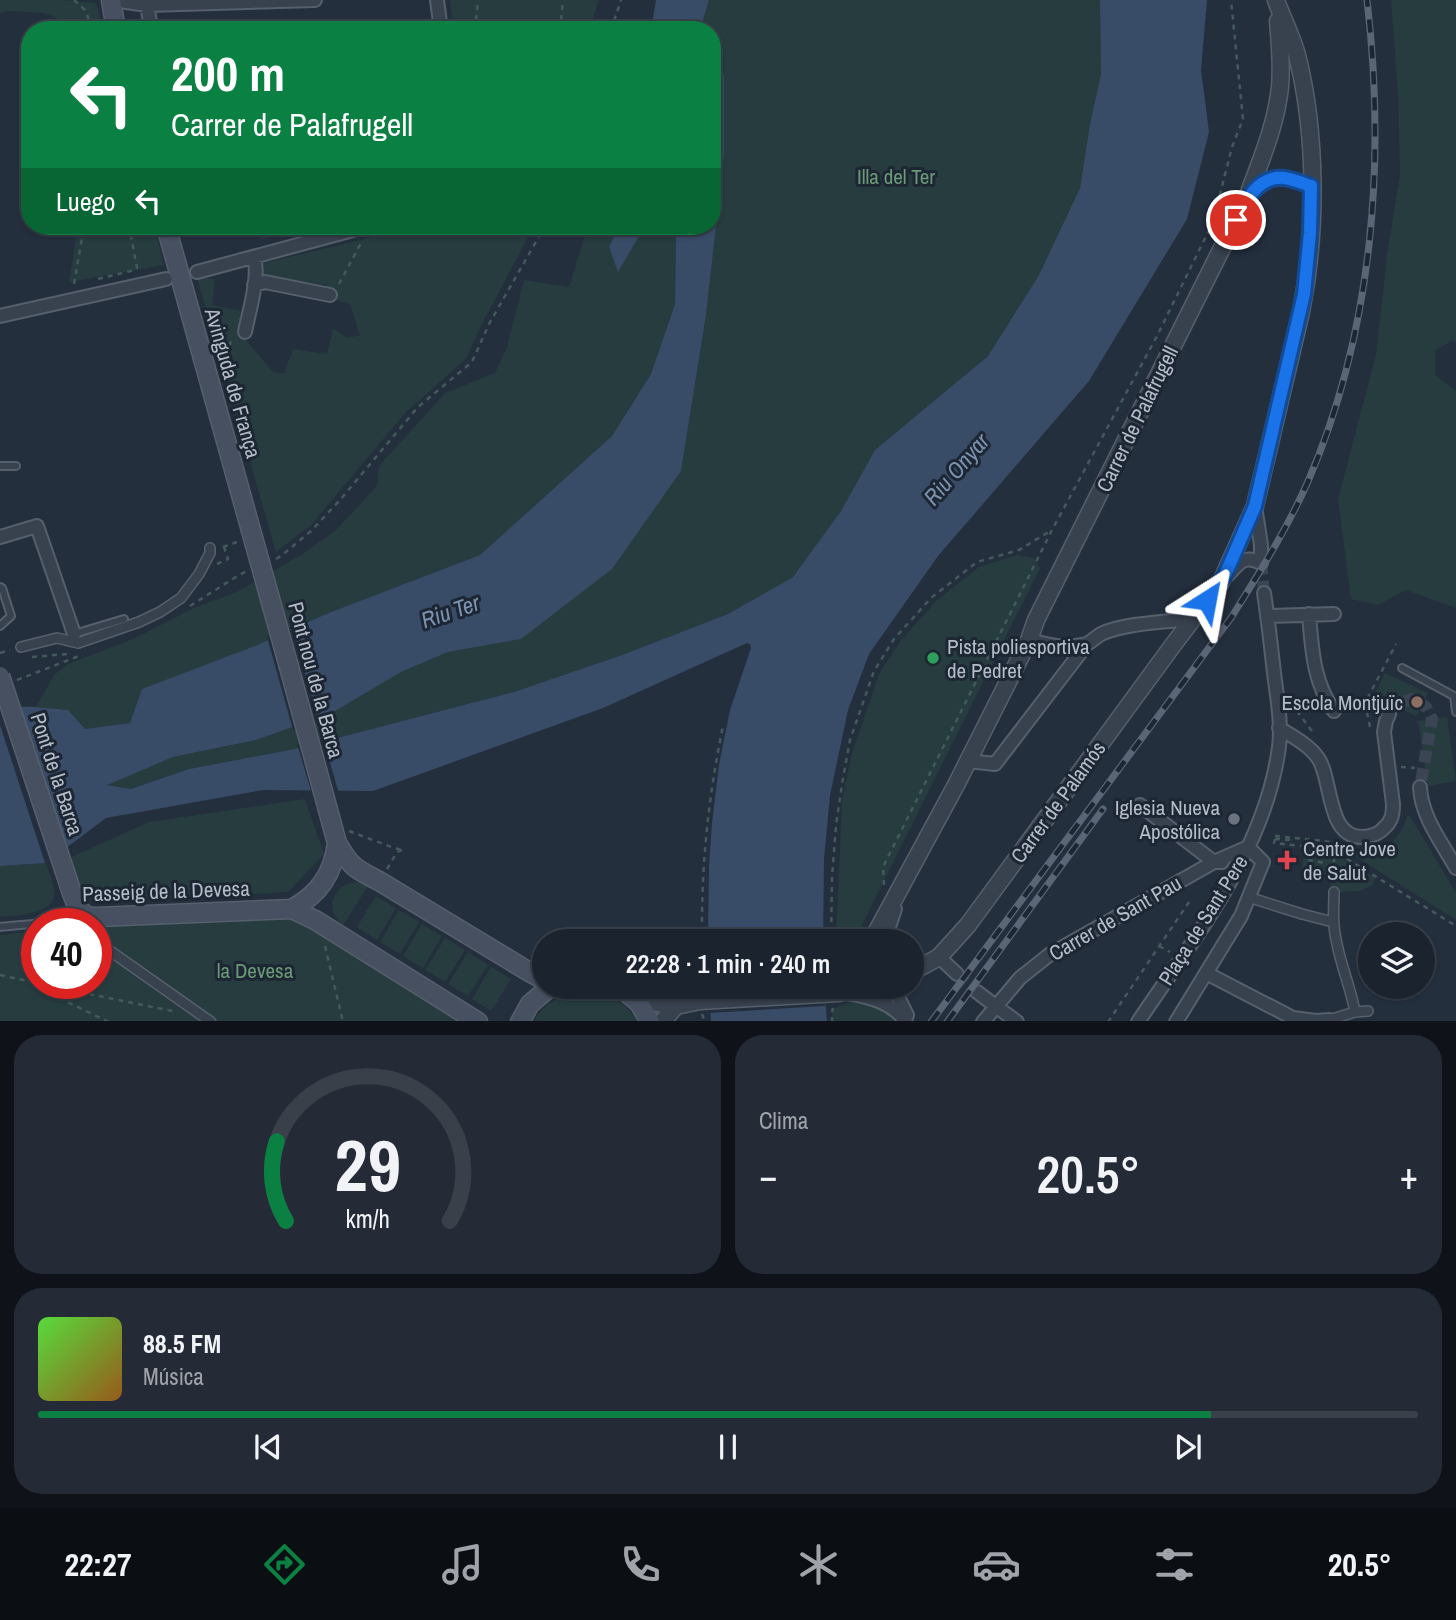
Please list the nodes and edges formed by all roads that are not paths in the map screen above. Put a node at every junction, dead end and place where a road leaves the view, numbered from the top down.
1 (112, 0) edge
2 (315, 0) edge
3 (437, 0) edge
4 (280, 1) edge
5 (1276, 1) edge
6 (147, 5) junction
7 (115, 21) edge
8 (150, 21) edge
9 (440, 21) edge
10 (1311, 186) junction
11 (1247, 198) junction
12 (168, 235) edge
13 (349, 235) edge
14 (254, 257) junction
15 (197, 272) dead end
16 (166, 279) dead end
17 (254, 285) junction
18 (330, 295) road end
19 (0, 316) edge
20 (245, 332) road end
21 (0, 466) edge
22 (16, 466) dead end
23 (1255, 506) junction
24 (0, 537) edge
25 (251, 546) joint
26 (212, 549) road end
27 (1221, 582) junction
28 (0, 587) edge
29 (1264, 593) tunnel mouth
30 (1309, 614) junction
31 (1334, 614) dead end
32 (1267, 616) junction
33 (124, 619) dead end
34 (1192, 619) junction
35 (0, 626) edge
36 (72, 638) junction
37 (1029, 640) junction
38 (1087, 644) junction
39 (21, 647) dead end
40 (1057, 648) junction
41 (1402, 668) dead end
42 (1067, 670) junction
43 (0, 676) edge
44 (1334, 711) dead end
45 (1456, 712) edge
46 (1389, 714) dead end
47 (1279, 728) junction
48 (968, 761) junction
49 (1420, 787) tunnel mouth
50 (1140, 805) dead end
51 (338, 831) junction
52 (1248, 847) junction
53 (1214, 862) junction
54 (1456, 868) edge
55 (1236, 873) junction
56 (907, 876) junction
57 (1334, 892) road end
58 (1248, 897) junction
59 (80, 908) edge
60 (292, 909) junction
61 (112, 917) edge
62 (1333, 922) junction
63 (21, 924) edge
64 (0, 927) edge
65 (879, 929) edge
66 (889, 929) edge
67 (112, 951) edge
68 (939, 957) junction
69 (924, 965) edge
70 (532, 973) edge
71 (1206, 973) junction
72 (957, 974) tunnel mouth
73 (976, 992) tunnel mouth
74 (534, 999) edge
75 (634, 999) joint
76 (898, 999) edge
77 (836, 1000) edge
78 (677, 1006) junction
79 (996, 1008) junction
80 (1368, 1011) dead end
81 (1355, 1012) junction
82 (211, 1021) edge
83 (478, 1021) edge
84 (520, 1021) edge
85 (650, 1021) edge
86 (662, 1021) edge
87 (908, 1021) edge
88 (983, 1021) edge
89 (1017, 1021) edge
90 (1138, 1021) edge
91 (1176, 1021) edge
92 (1330, 1021) edge

1 - 6 street
1 - 7 main road
2 - 4 street
3 - 9 street
4 - 6 street
5 - 10 street, Carrer de Palamós
5 - 11 street, Carrer de Palafrugell
6 - 8 street
10 - 11 street, Carrer de Palafrugell
10 - 23 street, Carrer de Palamós
11 - 37 street, Carrer de Palafrugell
12 - 25 main road, Avinguda de França
13 - 14 street
14 - 15 street
14 - 17 street
16 - 19 street
17 - 18 street
17 - 20 street
21 - 22 lane
23 - 27 street, Carrer de Palamós
23 - 27 street
24 - 36 street
25 - 51 main road, Pont nou de la Barca, bridge
26 - 36 street
27 - 34 street, Carrer de Palamós
28 - 35 lane
29 - 32 street
30 - 31 street
30 - 32 street
30 - 44 street
32 - 47 street
33 - 36 lane
34 - 38 street
34 - 68 street, Carrer de Palamós
36 - 39 street
37 - 40 street
37 - 48 street, Carrer de Palafrugell
38 - 40 street
38 - 42 street
40 - 42 street
41 - 45 lane
42 - 48 street
43 - 59 main road, Pont de la Barca, bridge
46 - 47 street
47 - 52 street
48 - 56 street, Carrer de Palafrugell
49 - 54 street
50 - 53 street
51 - 60 main road
51 - 70 main road
52 - 53 street, Carrer de Sant Pau
52 - 55 street, Plaça de Sant Pere
52 - 58 street, Plaça de Sant Pere
53 - 55 street
53 - 79 street, Carrer de Sant Pau
55 - 90 street, Plaça de Sant Pere
56 - 65 street, Carrer de Palafrugell
56 - 66 street
57 - 62 street
58 - 62 street
58 - 71 street, Plaça de Sant Pere
60 - 61 main road, Passeig de la Devesa
60 - 83 main road, Passeig de la Devesa
62 - 81 street
63 - 64 lane, Passeig de la Devesa
67 - 82 street
68 - 69 street, Carrer de Palamós
68 - 72 street
71 - 91 street, Plaça de Sant Pere
71 - 92 street
73 - 79 street
74 - 84 main road
75 - 78 street
75 - 85 main road
76 - 87 street
77 - 78 street
77 - 87 street
78 - 86 street
79 - 88 street, Carrer de Sant Pau
79 - 89 street
80 - 81 street
81 - 92 street

